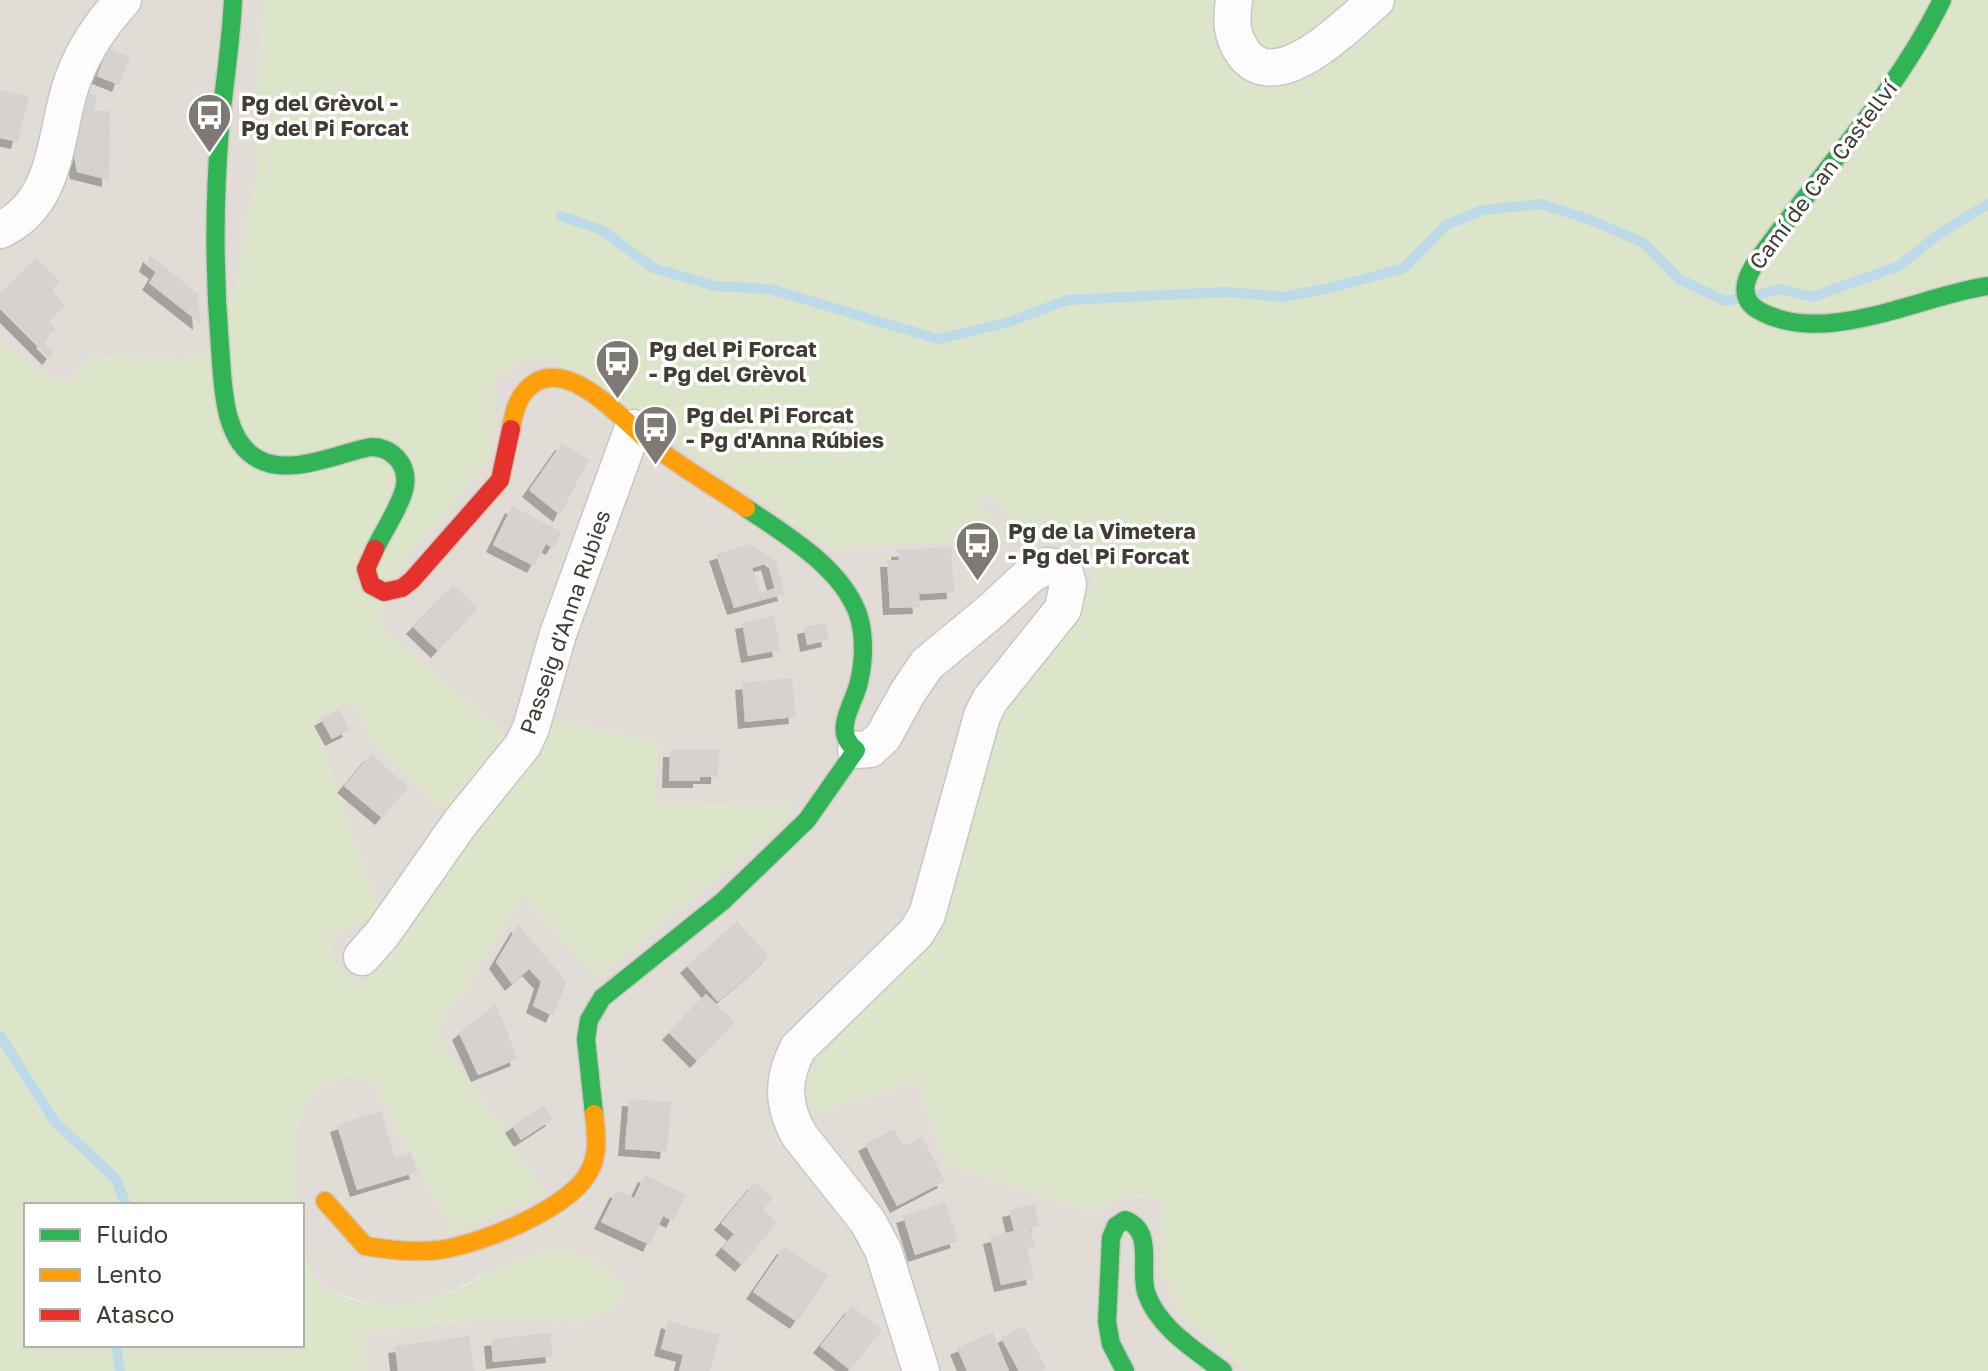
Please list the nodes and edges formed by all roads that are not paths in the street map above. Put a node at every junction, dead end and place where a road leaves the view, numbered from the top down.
1 (123, 0) edge
2 (233, 0) edge
3 (1234, 0) edge
4 (1376, 0) edge
5 (1942, 0) edge
6 (0, 230) edge
7 (1988, 286) edge
8 (633, 428) junction
9 (856, 750) junction
10 (362, 957) dead end
11 (325, 1201) dead end
12 (921, 1371) edge
13 (1125, 1371) edge
14 (1223, 1371) edge

1 - 6 street
2 - 8 street
3 - 4 street
5 - 7 street, Camí de Can Castellví
8 - 9 street
8 - 10 street, Passeig d'Anna Rubies
9 - 11 street
9 - 12 street
13 - 14 street

